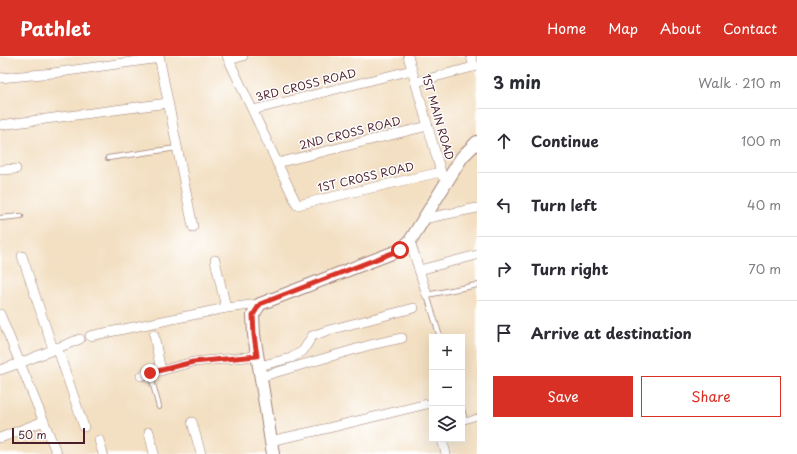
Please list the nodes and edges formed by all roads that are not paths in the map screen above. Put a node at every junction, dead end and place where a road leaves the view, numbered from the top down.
1 (242, 56) edge
2 (408, 56) edge
3 (471, 56) edge
4 (159, 57) edge
5 (228, 58) edge
6 (476, 66) edge
7 (412, 70) junction
8 (0, 78) edge
9 (416, 82) junction
10 (168, 103) junction
11 (253, 110) junction
12 (0, 125) edge
13 (428, 126) junction
14 (477, 142) edge
15 (177, 148) junction
16 (108, 158) dead end
17 (277, 162) junction
18 (16, 169) dead end
19 (0, 170) edge
20 (441, 172) junction
21 (444, 185) junction
22 (477, 208) edge
23 (21, 216) dead end
24 (0, 218) edge
25 (423, 219) junction
26 (193, 227) dead end
27 (410, 241) junction
28 (477, 255) edge
29 (22, 256) dead end
30 (215, 260) dead end
31 (419, 270) junction
32 (477, 285) edge
33 (427, 295) junction
34 (260, 304) junction
35 (226, 308) junction
36 (414, 308) dead end
37 (0, 314) edge
38 (439, 334) edge
39 (154, 335) dead end
40 (90, 336) dead end
41 (402, 338) dead end
42 (80, 339) dead end
43 (55, 348) junction
44 (20, 363) junction
45 (258, 366) junction
46 (0, 370) edge
47 (161, 371) junction
48 (146, 375) joint
49 (427, 404) dead end
50 (159, 407) dead end
51 (477, 418) edge
52 (44, 421) junction
53 (465, 421) edge
54 (192, 422) dead end
55 (84, 427) dead end
56 (149, 432) dead end
57 (0, 438) edge
58 (99, 440) dead end
59 (270, 440) junction
60 (443, 442) edge
61 (57, 454) edge
62 (103, 454) edge
63 (154, 454) edge
64 (201, 454) edge
65 (273, 454) edge
66 (446, 454) edge

1 - 5 street
2 - 7 street, 1ST MAIN ROAD
3 - 6 street
4 - 8 street
4 - 10 street
5 - 11 street
6 - 9 street
7 - 9 street, 1ST MAIN ROAD
7 - 11 street, 3RD CROSS ROAD
9 - 13 street, 1ST MAIN ROAD
10 - 12 street
10 - 15 street
11 - 17 street
13 - 17 street, 2ND CROSS ROAD
13 - 20 street, 1ST MAIN ROAD
14 - 21 street
15 - 16 lane
15 - 26 street
17 - 20 street, 1ST CROSS ROAD
18 - 19 street
20 - 21 street, 1ST MAIN ROAD
21 - 25 street
22 - 25 street
23 - 24 lane
25 - 27 street
27 - 31 street
27 - 34 street
28 - 31 street
29 - 43 street
30 - 35 street
31 - 33 street
32 - 33 lane
33 - 38 lane
34 - 35 street
34 - 45 street
35 - 40 street
36 - 45 street
37 - 44 street
39 - 47 street
41 - 45 street
42 - 43 street
43 - 44 street
43 - 55 street
44 - 46 street
44 - 52 street
45 - 47 street
45 - 59 street
47 - 48 street
48 - 50 lane
49 - 59 street
51 - 53 lane
52 - 57 street
52 - 61 street
54 - 64 street
56 - 63 street
58 - 62 street
59 - 65 street
60 - 66 street

